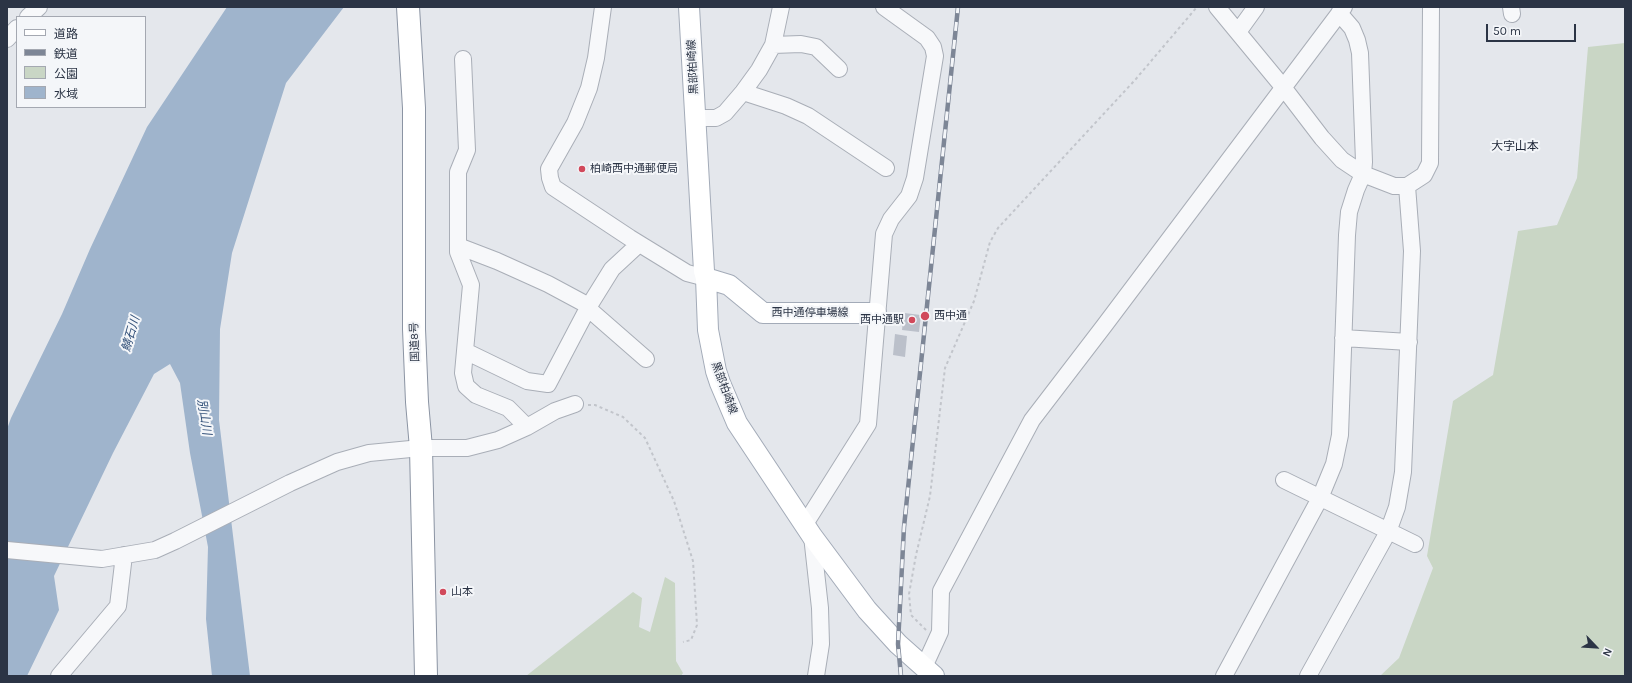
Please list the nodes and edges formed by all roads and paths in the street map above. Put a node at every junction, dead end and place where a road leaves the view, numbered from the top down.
1 (39, 7) edge
2 (408, 7) edge
3 (603, 7) edge
4 (689, 7) edge
5 (781, 7) edge
6 (884, 7) edge
7 (1197, 7) edge
8 (1217, 7) edge
9 (1256, 7) edge
10 (1431, 7) edge
11 (1341, 10) edge
12 (29, 16) edge
13 (16, 29) edge
14 (1238, 32) junction
15 (7, 38) edge
16 (773, 45) junction
17 (463, 59) dead end
18 (839, 69) dead end
19 (1283, 87) junction
20 (743, 92) junction
21 (696, 118) junction
22 (886, 168) dead end
23 (1363, 174) junction
24 (1407, 186) junction
25 (639, 244) junction
26 (458, 246) junction
27 (706, 278) junction
28 (589, 306) junction
29 (876, 313) junction
30 (1343, 338) junction
31 (1409, 342) junction
32 (465, 351) junction
33 (646, 359) dead end
34 (575, 404) joint
35 (527, 426) junction
36 (421, 448) junction
37 (1284, 480) dead end
38 (1320, 498) junction
39 (809, 530) junction
40 (1388, 532) junction
41 (1415, 544) dead end
42 (7, 550) edge
43 (124, 555) junction
44 (940, 632) junction
45 (683, 642) dead end
46 (929, 671) edge
47 (59, 676) edge
48 (426, 676) edge
49 (816, 676) edge
50 (1224, 676) edge
51 (1308, 676) edge

1 - 12 street
2 - 36 highway, 国道8号
3 - 25 street
4 - 21 main road, 黒部柏崎線
5 - 16 street
6 - 29 street
7 - 44 path
8 - 14 street
9 - 14 street
10 - 24 street
11 - 19 street
11 - 23 street
13 - 15 street
14 - 19 street
16 - 18 street
16 - 20 street
17 - 26 street
19 - 23 street
19 - 44 street
20 - 21 street
20 - 22 street
21 - 27 main road, 黒部柏崎線
23 - 24 street
23 - 30 street
24 - 31 street
25 - 27 street
25 - 28 street
26 - 28 street
26 - 32 street
27 - 29 main road, 西中通停車場線
27 - 39 main road, 黒部柏崎線
28 - 32 street
28 - 33 street
29 - 39 street
30 - 31 street
30 - 38 street
31 - 40 street
32 - 35 street
34 - 35 street
34 - 45 path
35 - 36 street
36 - 43 street
36 - 48 highway, 国道8号
37 - 38 street
38 - 40 street
38 - 50 street
39 - 46 main road, 黒部柏崎線
39 - 49 street
40 - 41 street
40 - 51 street
42 - 43 street
43 - 47 street
44 - 46 street

